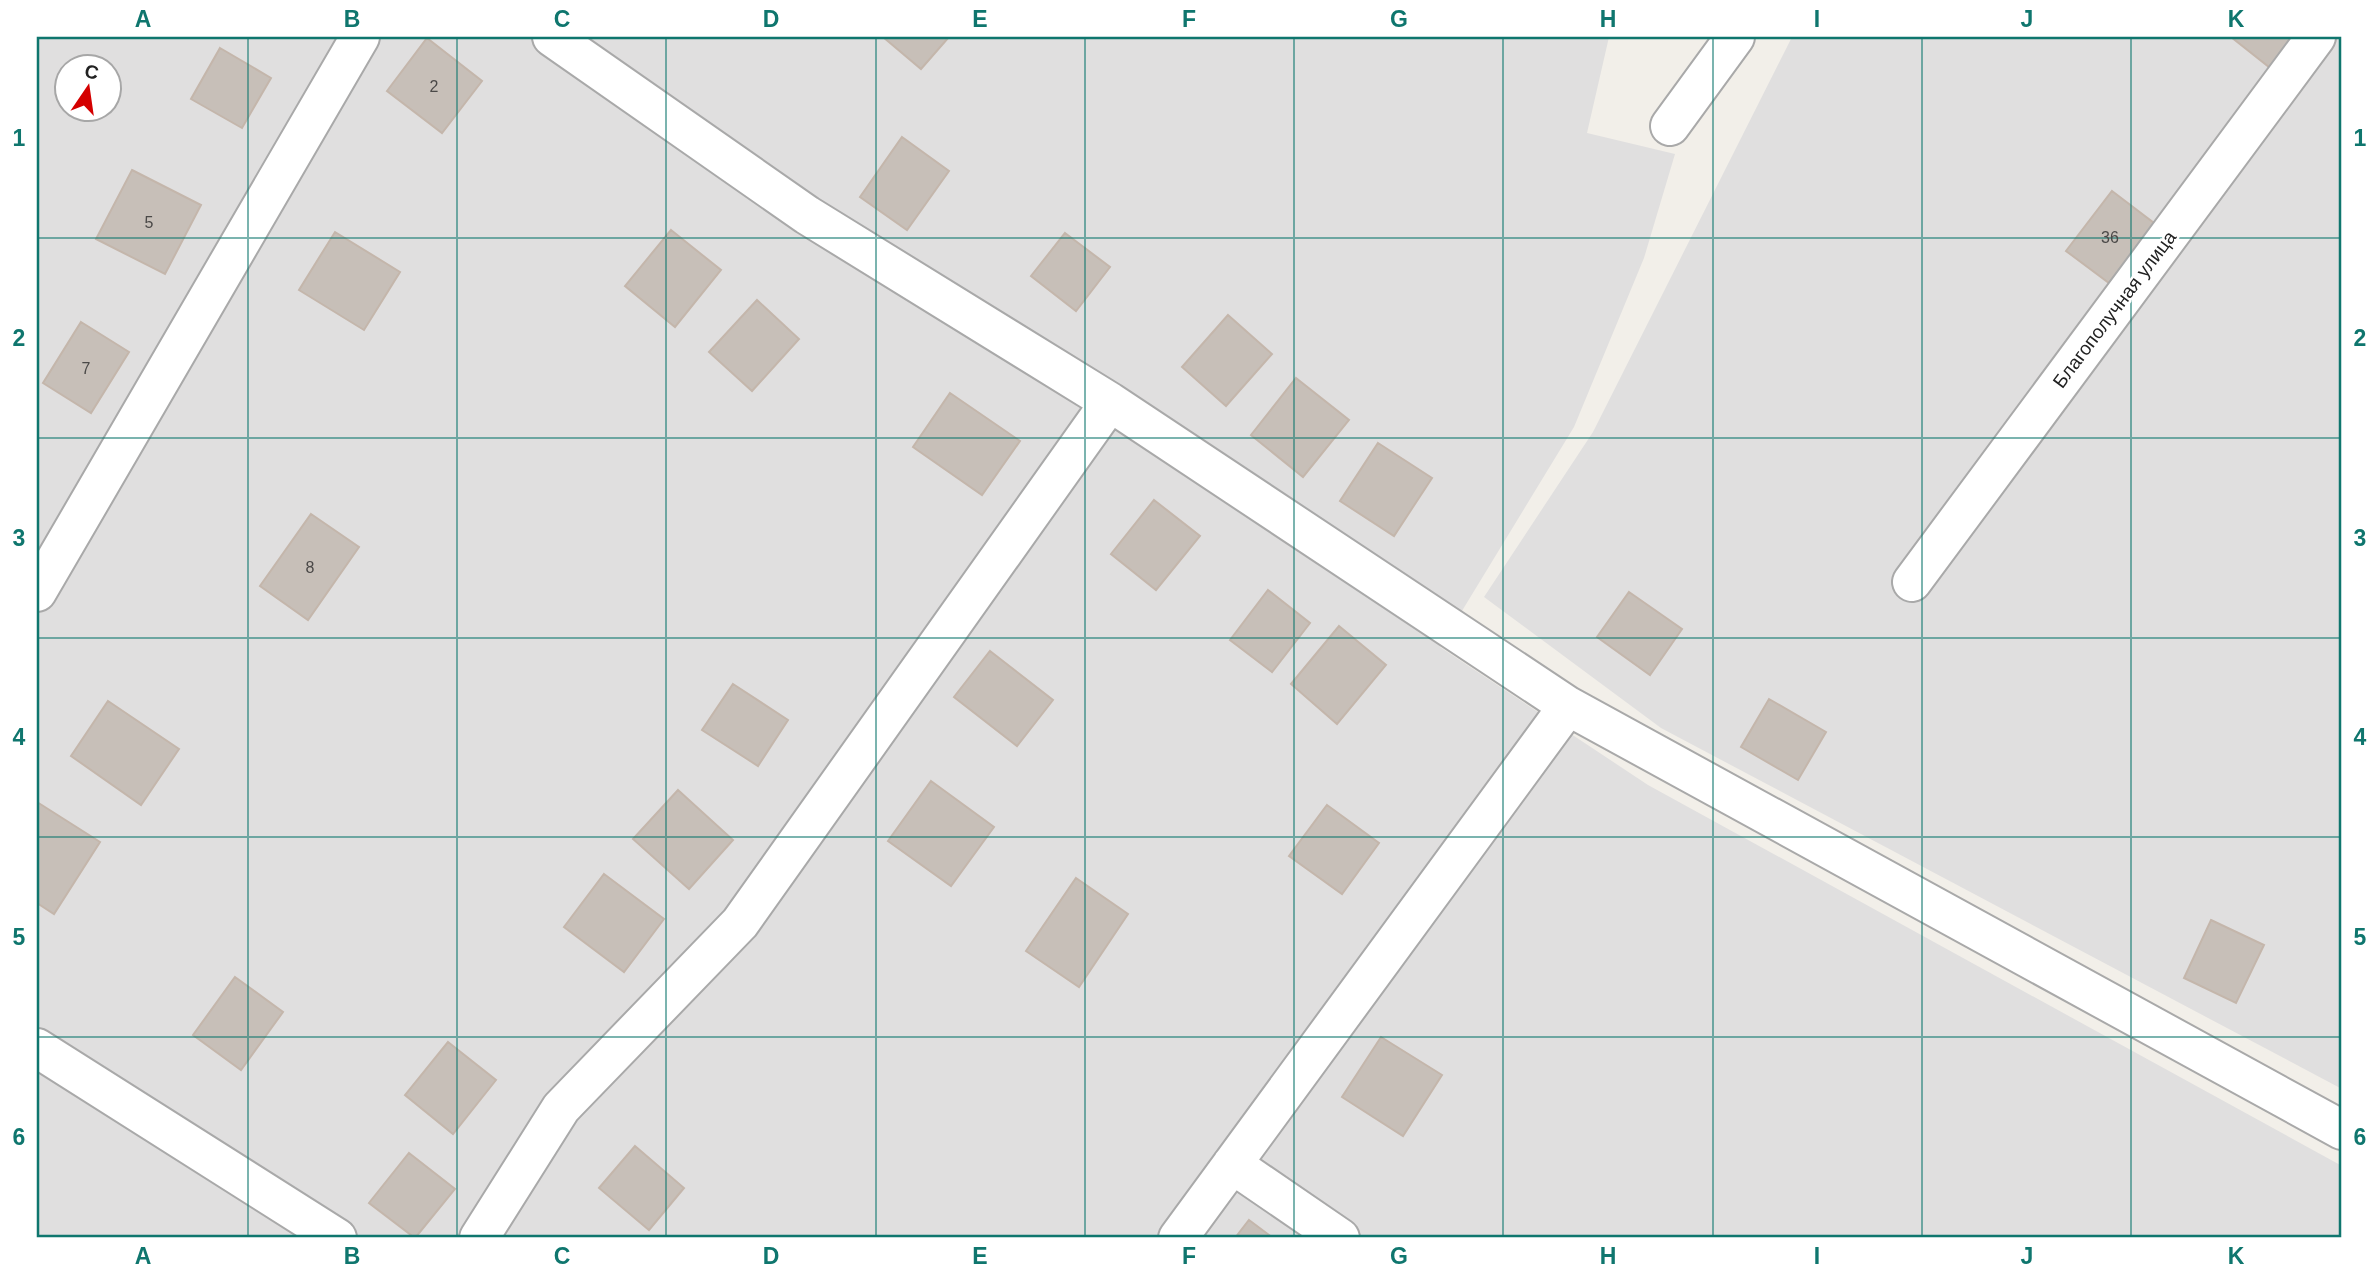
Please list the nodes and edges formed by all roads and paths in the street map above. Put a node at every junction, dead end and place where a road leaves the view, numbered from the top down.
1 (360, 37) edge
2 (552, 37) edge
3 (1735, 37) edge
4 (2316, 37) edge
5 (1670, 126) dead end
6 (1110, 402) junction
7 (1912, 582) dead end
8 (37, 592) edge
9 (1568, 706) junction
10 (37, 1048) edge
11 (2342, 1130) edge
12 (1232, 1164) junction
13 (337, 1238) edge
14 (479, 1238) edge
15 (1178, 1238) edge
16 (1340, 1238) edge

1 - 8 street
2 - 6 street
3 - 5 street
4 - 7 street, Благополучная улица
6 - 9 street
6 - 14 street
9 - 11 street
9 - 12 street
10 - 13 street
12 - 15 street
12 - 16 street

